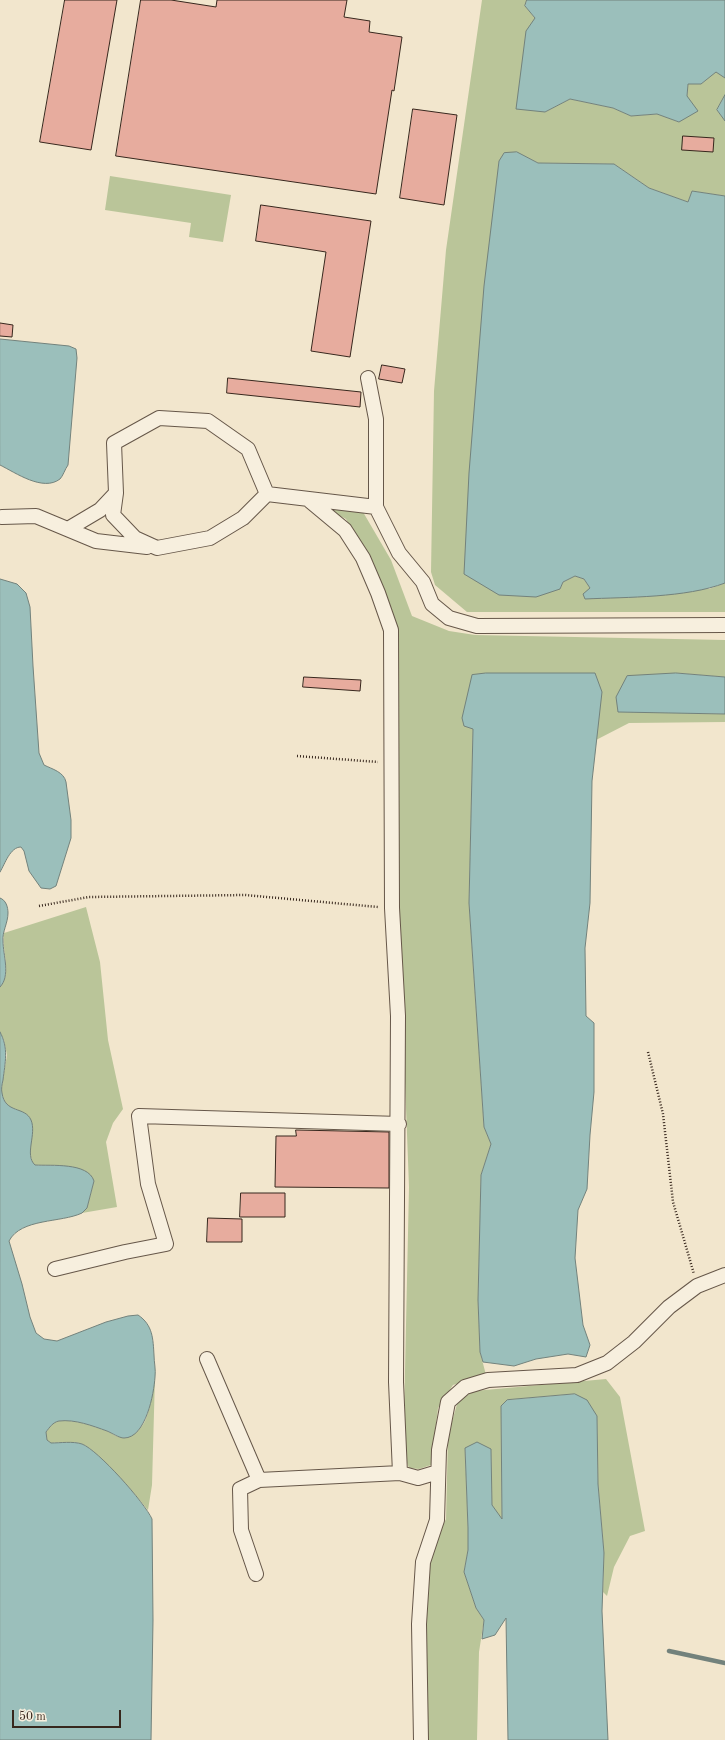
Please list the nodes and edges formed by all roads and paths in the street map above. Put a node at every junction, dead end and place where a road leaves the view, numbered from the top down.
1 (368, 378) dead end
2 (116, 493) junction
3 (267, 494) junction
4 (309, 500) junction
5 (376, 508) junction
6 (2, 517) dead end
7 (68, 529) junction
8 (157, 548) junction
9 (725, 625) edge
10 (297, 756) dead end
11 (391, 762) junction
12 (39, 906) dead end
13 (392, 908) junction
14 (648, 1052) dead end
15 (399, 1124) junction
16 (55, 1269) dead end
17 (725, 1275) edge
18 (698, 1286) junction
19 (207, 1359) dead end
20 (438, 1472) junction
21 (400, 1473) junction
22 (259, 1480) junction
23 (256, 1574) dead end
24 (421, 1740) edge

1 - 5 street
2 - 3 street
2 - 7 street
2 - 8 street
3 - 4 street
3 - 8 street
4 - 5 street
4 - 11 street
5 - 9 street
6 - 7 street
7 - 8 street
10 - 11 path
11 - 13 street
12 - 13 path
13 - 15 street
14 - 18 path
15 - 16 street
15 - 21 street
17 - 18 street
18 - 20 street
19 - 22 street
20 - 21 street
20 - 24 street
21 - 22 street
22 - 23 street

